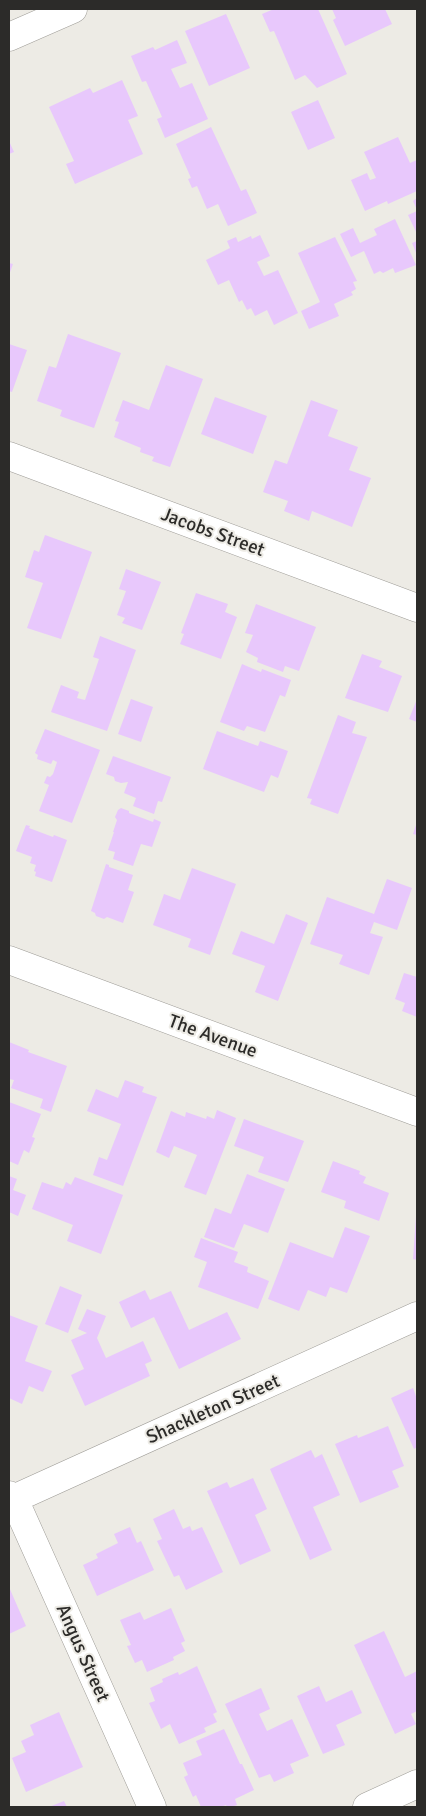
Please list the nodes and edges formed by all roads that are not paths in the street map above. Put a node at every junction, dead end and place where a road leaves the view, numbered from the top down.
1 (73, 9) edge
2 (9, 38) edge
3 (9, 456) edge
4 (417, 608) edge
5 (9, 960) edge
6 (417, 1112) edge
7 (417, 1316) edge
8 (10, 1498) edge
9 (417, 1784) edge
10 (152, 1807) edge
11 (367, 1807) edge

1 - 2 street
3 - 4 street, Jacobs Street
5 - 6 street, The Avenue
7 - 8 street, Shackleton Street
8 - 10 street, Angus Street
9 - 11 street

